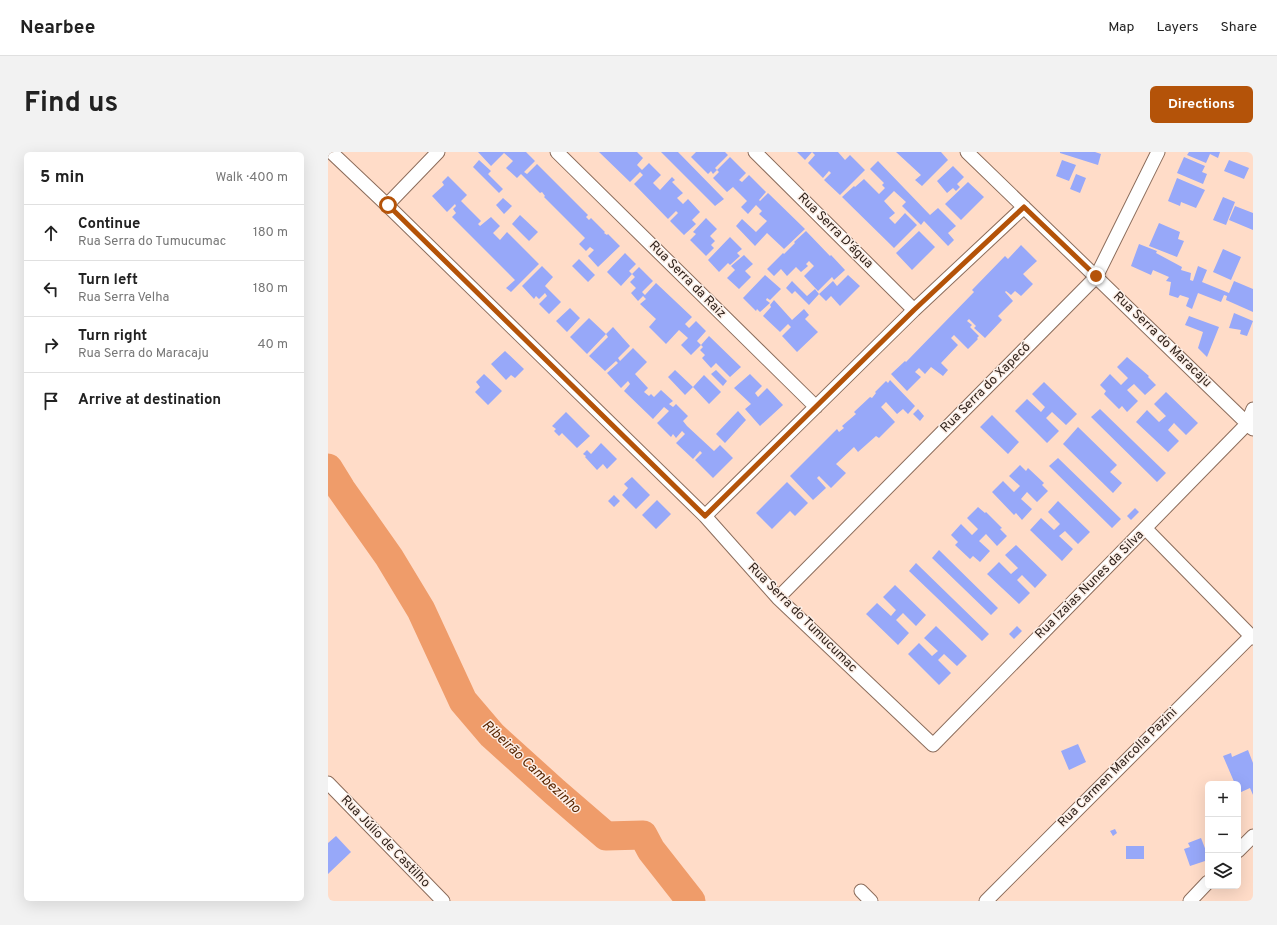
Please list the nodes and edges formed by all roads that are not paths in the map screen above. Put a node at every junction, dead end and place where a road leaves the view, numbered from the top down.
1 (331, 152) edge
2 (438, 152) edge
3 (557, 152) edge
4 (755, 152) edge
5 (967, 152) edge
6 (1158, 152) edge
7 (388, 205) junction
8 (1024, 207) junction
9 (1096, 276) junction
10 (914, 310) junction
11 (816, 407) junction
12 (1253, 409) edge
13 (1250, 426) edge
14 (705, 516) junction
15 (1146, 529) junction
16 (778, 598) junction
17 (1252, 637) edge
18 (933, 745) joint
19 (328, 783) edge
20 (1253, 836) edge
21 (1241, 849) edge
22 (1205, 885) edge
23 (861, 892) dead end
24 (443, 901) edge
25 (871, 901) edge
26 (986, 901) edge
27 (1190, 901) edge

1 - 7 street, Rua Serra do Tumucumac
2 - 7 street
3 - 11 street, Rua Serra da Raiz
4 - 10 street, Rua Serra D'água
5 - 8 street, Rua Serra do Maracaju
6 - 9 street, Rua Serra do Xapecó
7 - 14 street, Rua Serra do Tumucumac
8 - 9 street, Rua Serra do Maracaju
8 - 10 street
9 - 13 street, Rua Serra do Maracaju
9 - 16 street, Rua Serra do Xapecó
10 - 11 street
11 - 14 street
12 - 13 street
13 - 15 street, Rua Izaias Nunes da Silva
14 - 16 street, Rua Serra do Tumucumac
15 - 17 street
15 - 18 street, Rua Izaias Nunes da Silva
16 - 18 street, Rua Serra do Tumucumac
17 - 26 street, Rua Carmen Marcolla Pazini
19 - 24 street, Rua Júlio de Castilho
20 - 21 street
22 - 27 street
23 - 25 street

